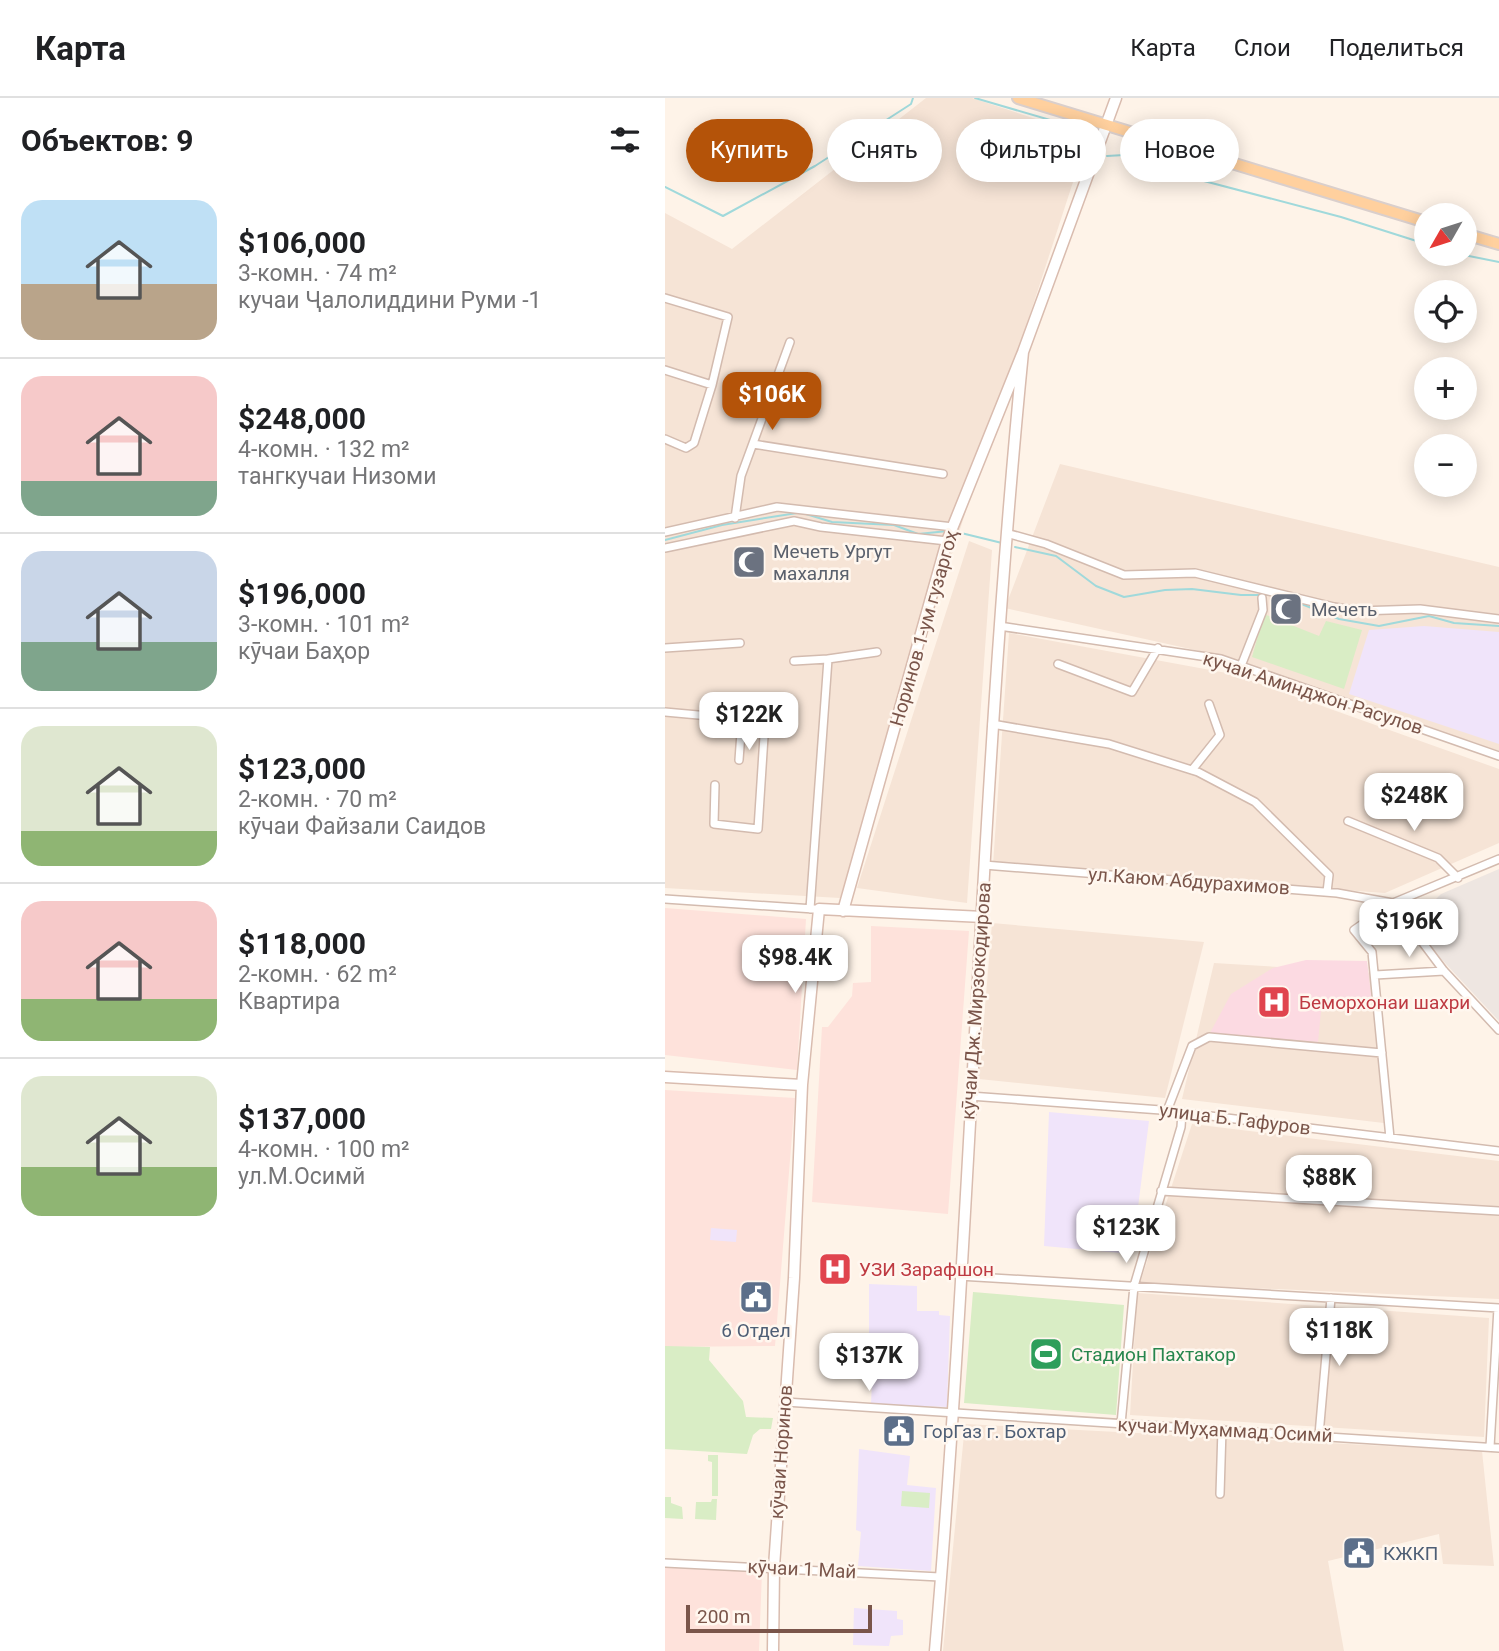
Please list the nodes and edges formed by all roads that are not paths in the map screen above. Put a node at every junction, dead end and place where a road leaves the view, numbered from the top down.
1 (1018, 98) edge
2 (1116, 98) edge
3 (1086, 119) edge
4 (1106, 123) edge
5 (1106, 125) edge
6 (1084, 182) edge
7 (1414, 218) edge
8 (1477, 238) edge
9 (1499, 244) edge
10 (665, 298) edge
11 (790, 342) dead end
12 (1023, 352) junction
13 (665, 370) edge
14 (712, 385) junction
15 (665, 439) edge
16 (753, 444) junction
17 (943, 474) dead end
18 (735, 518) junction
19 (678, 528) junction
20 (665, 531) edge
21 (951, 533) junction
22 (1006, 533) junction
23 (678, 545) junction
24 (665, 548) edge
25 (1262, 598) dead end
26 (1499, 619) edge
27 (999, 626) junction
28 (740, 643) dead end
29 (665, 648) edge
30 (1159, 648) junction
31 (877, 652) dead end
32 (828, 659) junction
33 (794, 661) dead end
34 (1058, 664) dead end
35 (1241, 666) junction
36 (1209, 704) dead end
37 (665, 712) edge
38 (742, 719) junction
39 (992, 724) junction
40 (1499, 756) edge
41 (740, 760) dead end
42 (1192, 770) junction
43 (715, 786) dead end
44 (1348, 821) dead end
45 (1499, 859) edge
46 (984, 865) junction
47 (1458, 878) junction
48 (1327, 892) junction
49 (665, 899) edge
50 (1393, 903) junction
51 (814, 909) junction
52 (843, 911) junction
53 (983, 916) junction
54 (1444, 971) junction
55 (1375, 975) junction
56 (1499, 1030) edge
57 (1382, 1053) junction
58 (665, 1077) edge
59 (802, 1085) junction
60 (970, 1096) junction
61 (1167, 1111) junction
62 (1182, 1113) junction
63 (1195, 1114) junction
64 (1181, 1127) junction
65 (1390, 1138) junction
66 (1499, 1151) edge
67 (1161, 1191) junction
68 (1499, 1211) edge
69 (959, 1276) junction
70 (1134, 1286) junction
71 (1331, 1298) junction
72 (1499, 1308) edge
73 (785, 1402) junction
74 (951, 1413) junction
75 (1121, 1424) junction
76 (1222, 1429) junction
77 (1319, 1435) junction
78 (1490, 1447) junction
79 (1499, 1448) edge
80 (1220, 1494) dead end
81 (665, 1563) edge
82 (774, 1567) junction
83 (940, 1577) junction
84 (773, 1651) edge
85 (935, 1651) edge

1 - 3 main road
2 - 4 street
5 - 7 main road
6 - 12 street
8 - 9 main road
10 - 14 street
11 - 16 street
12 - 21 street, Норинов 1-ум гузаргоҳ
12 - 22 street, кӯчаи Дж. Мирзокодирова
13 - 14 street
14 - 15 street
16 - 17 street
16 - 18 street
18 - 19 street
18 - 21 street
19 - 20 street
19 - 23 street
21 - 23 street
21 - 52 street, Норинов 1-ум гузаргоҳ
22 - 26 street
22 - 27 street, кӯчаи Дж. Мирзокодирова
23 - 24 street
25 - 35 street
27 - 30 street, кучаи Аминджон Расулов
27 - 39 street, кӯчаи Дж. Мирзокодирова
28 - 29 street
30 - 34 street
30 - 35 street, кучаи Аминджон Расулов
31 - 32 street
32 - 33 street
32 - 51 street
35 - 40 street, кучаи Аминджон Расулов
36 - 42 street
37 - 38 street
38 - 41 street
38 - 43 street
39 - 42 street
39 - 46 street, кӯчаи Дж. Мирзокодирова
42 - 48 street
44 - 47 street
45 - 47 street
46 - 48 street, ул.Каюм Абдурахимов
46 - 53 street, кӯчаи Дж. Мирзокодирова
47 - 50 street
48 - 50 street, ул.Каюм Абдурахимов
49 - 51 street
50 - 54 street
50 - 55 street
51 - 52 street
51 - 59 street, кӯчаи Норинов
52 - 53 street
53 - 60 street, кӯчаи Дж. Мирзокодирова
54 - 55 street
54 - 56 street
55 - 57 street
57 - 61 street
57 - 65 street
58 - 59 street
59 - 73 street, кӯчаи Норинов
60 - 61 street, улица Б. Гафуров
60 - 69 street, кӯчаи Дж. Мирзокодирова
61 - 62 street, улица Б. Гафуров
62 - 63 street, улица Б. Гафуров
62 - 64 street
63 - 64 street
63 - 65 street, улица Б. Гафуров
64 - 67 street
65 - 66 street, улица Б. Гафуров
67 - 68 street
67 - 70 street
69 - 70 street
69 - 74 street, кӯчаи Дж. Мирзокодирова
70 - 71 street
70 - 75 street
71 - 72 street
71 - 77 street
72 - 78 street
73 - 74 street, кучаи Муҳаммад Осимй
73 - 82 street, кӯчаи Норинов
74 - 75 street, кучаи Муҳаммад Осимй
74 - 83 street, кӯчаи Дж. Мирзокодирова
75 - 76 street, кучаи Муҳаммад Осимй
76 - 77 street, кучаи Муҳаммад Осимй
76 - 80 street
77 - 78 street, кучаи Муҳаммад Осимй
78 - 79 street, кучаи Муҳаммад Осимй
81 - 82 street, кӯчаи 1 Май
82 - 83 street, кӯчаи 1 Май
82 - 84 street, кӯчаи Норинов
83 - 85 street, кӯчаи Дж. Мирзокодирова

